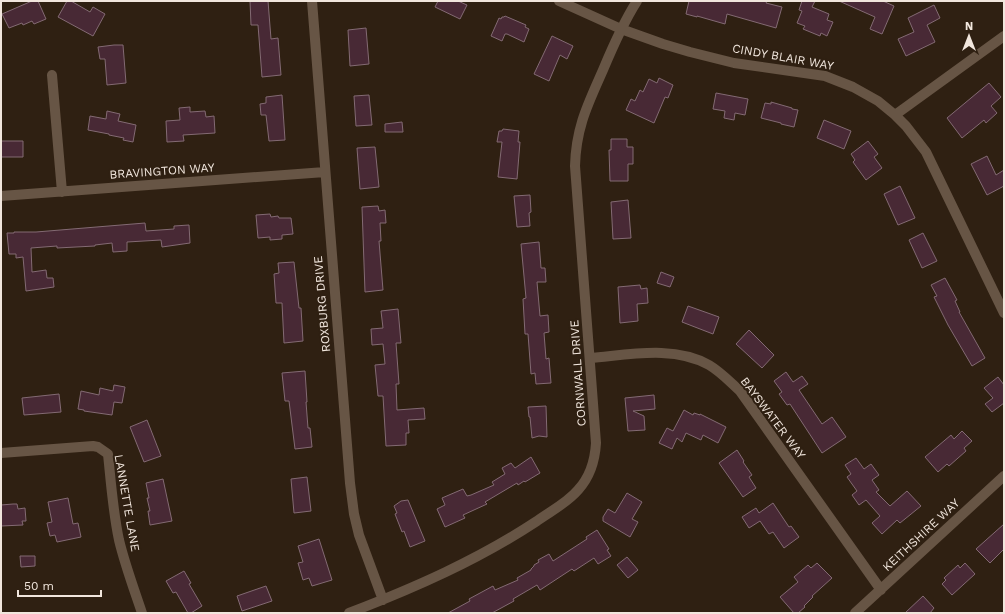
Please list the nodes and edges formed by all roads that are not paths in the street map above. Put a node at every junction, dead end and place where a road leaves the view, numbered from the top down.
1 (312, 1) edge
2 (559, 1) edge
3 (637, 1) edge
4 (621, 29) junction
5 (1004, 36) edge
6 (52, 75) dead end
7 (895, 115) junction
8 (325, 172) junction
9 (62, 192) junction
10 (1, 196) edge
11 (1004, 314) edge
12 (590, 358) junction
13 (1, 453) edge
14 (1004, 476) edge
15 (881, 590) junction
16 (383, 600) junction
17 (142, 613) edge
18 (349, 613) edge
19 (855, 613) edge

1 - 8 street, ROXBURG DRIVE
2 - 4 street, CINDY BLAIR WAY
3 - 4 street, CORNWALL DRIVE
4 - 7 street, CINDY BLAIR WAY
4 - 12 street, CORNWALL DRIVE
5 - 7 street
6 - 9 street
7 - 11 street, CINDY BLAIR WAY
8 - 9 street, BRAVINGTON WAY
8 - 16 street, ROXBURG DRIVE
9 - 10 street, BRAVINGTON WAY
12 - 15 street, BAYSWATER WAY
12 - 16 street, CORNWALL DRIVE
13 - 17 street, LANNETTE LANE
14 - 15 street, KEITHSHIRE WAY
15 - 19 street, KEITHSHIRE WAY
16 - 18 street, CORNWALL DRIVE

